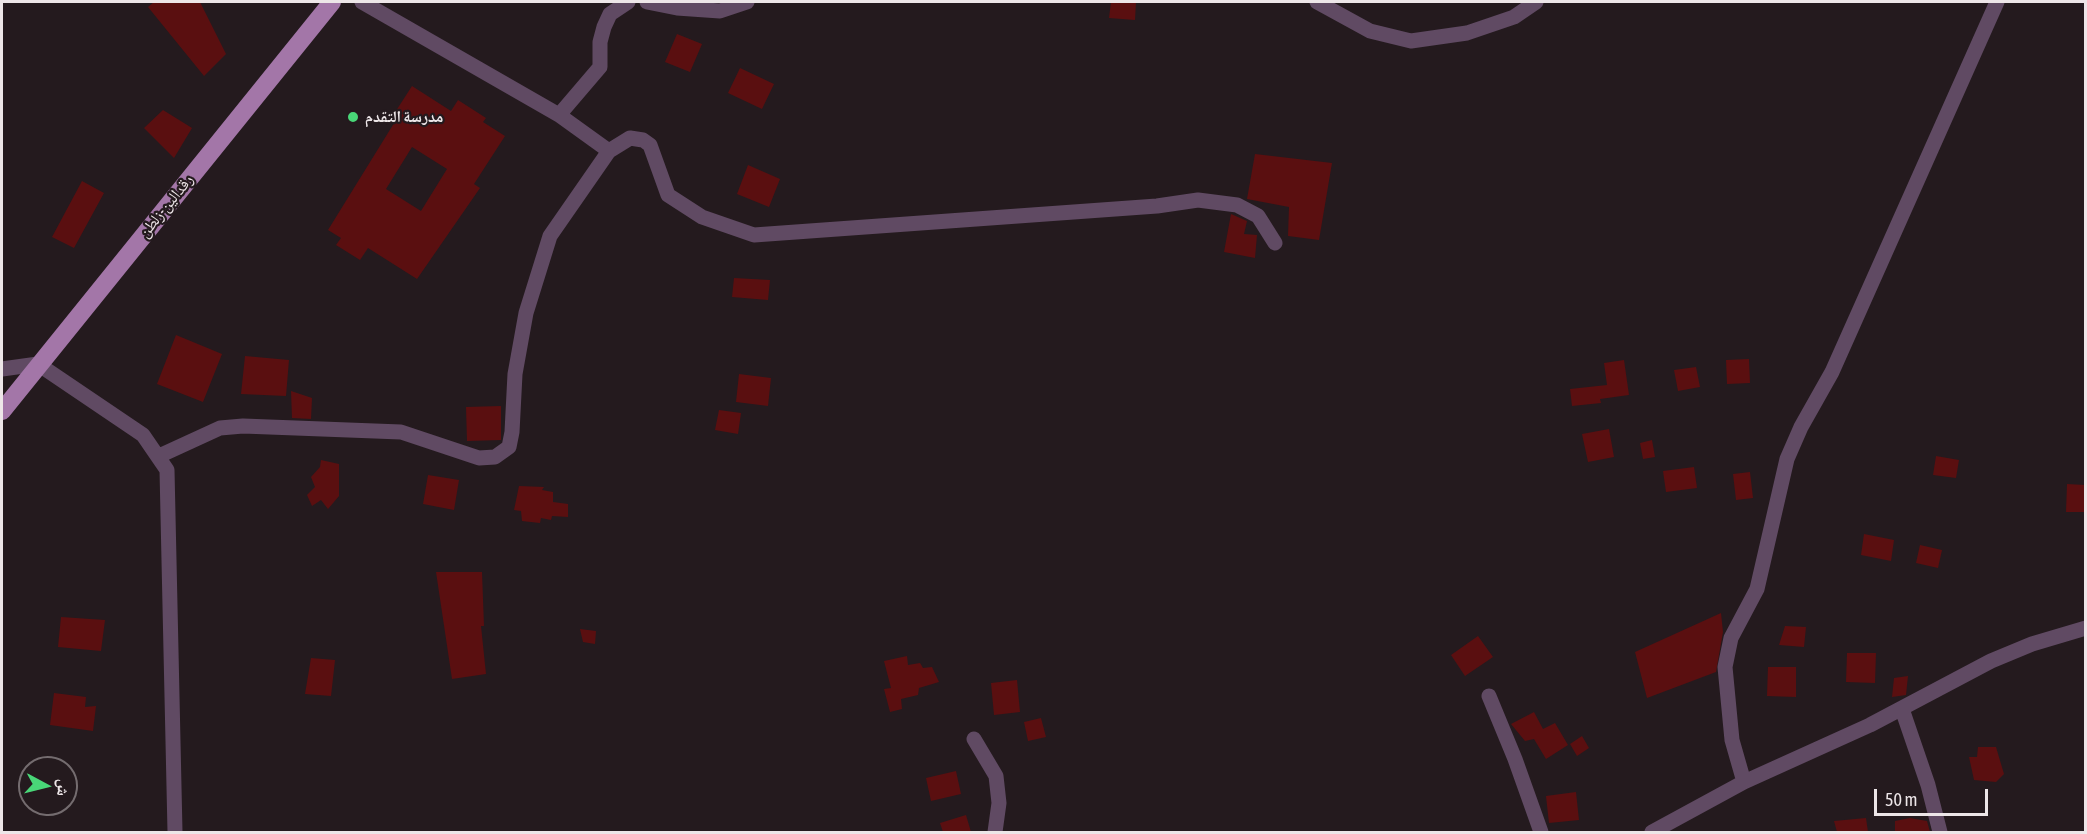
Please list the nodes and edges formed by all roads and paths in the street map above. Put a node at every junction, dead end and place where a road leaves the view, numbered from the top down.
1 (332, 2) edge
2 (362, 2) edge
3 (628, 2) edge
4 (647, 2) edge
5 (747, 2) edge
6 (1317, 2) edge
7 (1536, 2) edge
8 (1997, 2) edge
9 (559, 115) junction
10 (609, 151) junction
11 (1275, 243) dead end
12 (38, 364) junction
13 (2, 369) edge
14 (2, 411) edge
15 (159, 456) junction
16 (2085, 628) edge
17 (1489, 696) dead end
18 (1902, 709) junction
19 (974, 739) dead end
20 (1744, 782) junction
21 (175, 832) edge
22 (995, 832) edge
23 (1540, 832) edge
24 (1652, 832) edge
25 (1940, 832) edge

1 - 12 main road, رقدالين-زلطن
2 - 9 street
3 - 9 street
4 - 5 street
6 - 7 street
8 - 20 street
9 - 10 street
10 - 11 street
10 - 15 street
12 - 13 street
12 - 14 main road, رقدالين-زلطن
12 - 15 street
15 - 21 street
16 - 18 street
17 - 23 street
18 - 20 street
18 - 25 street
19 - 22 street
20 - 24 street

